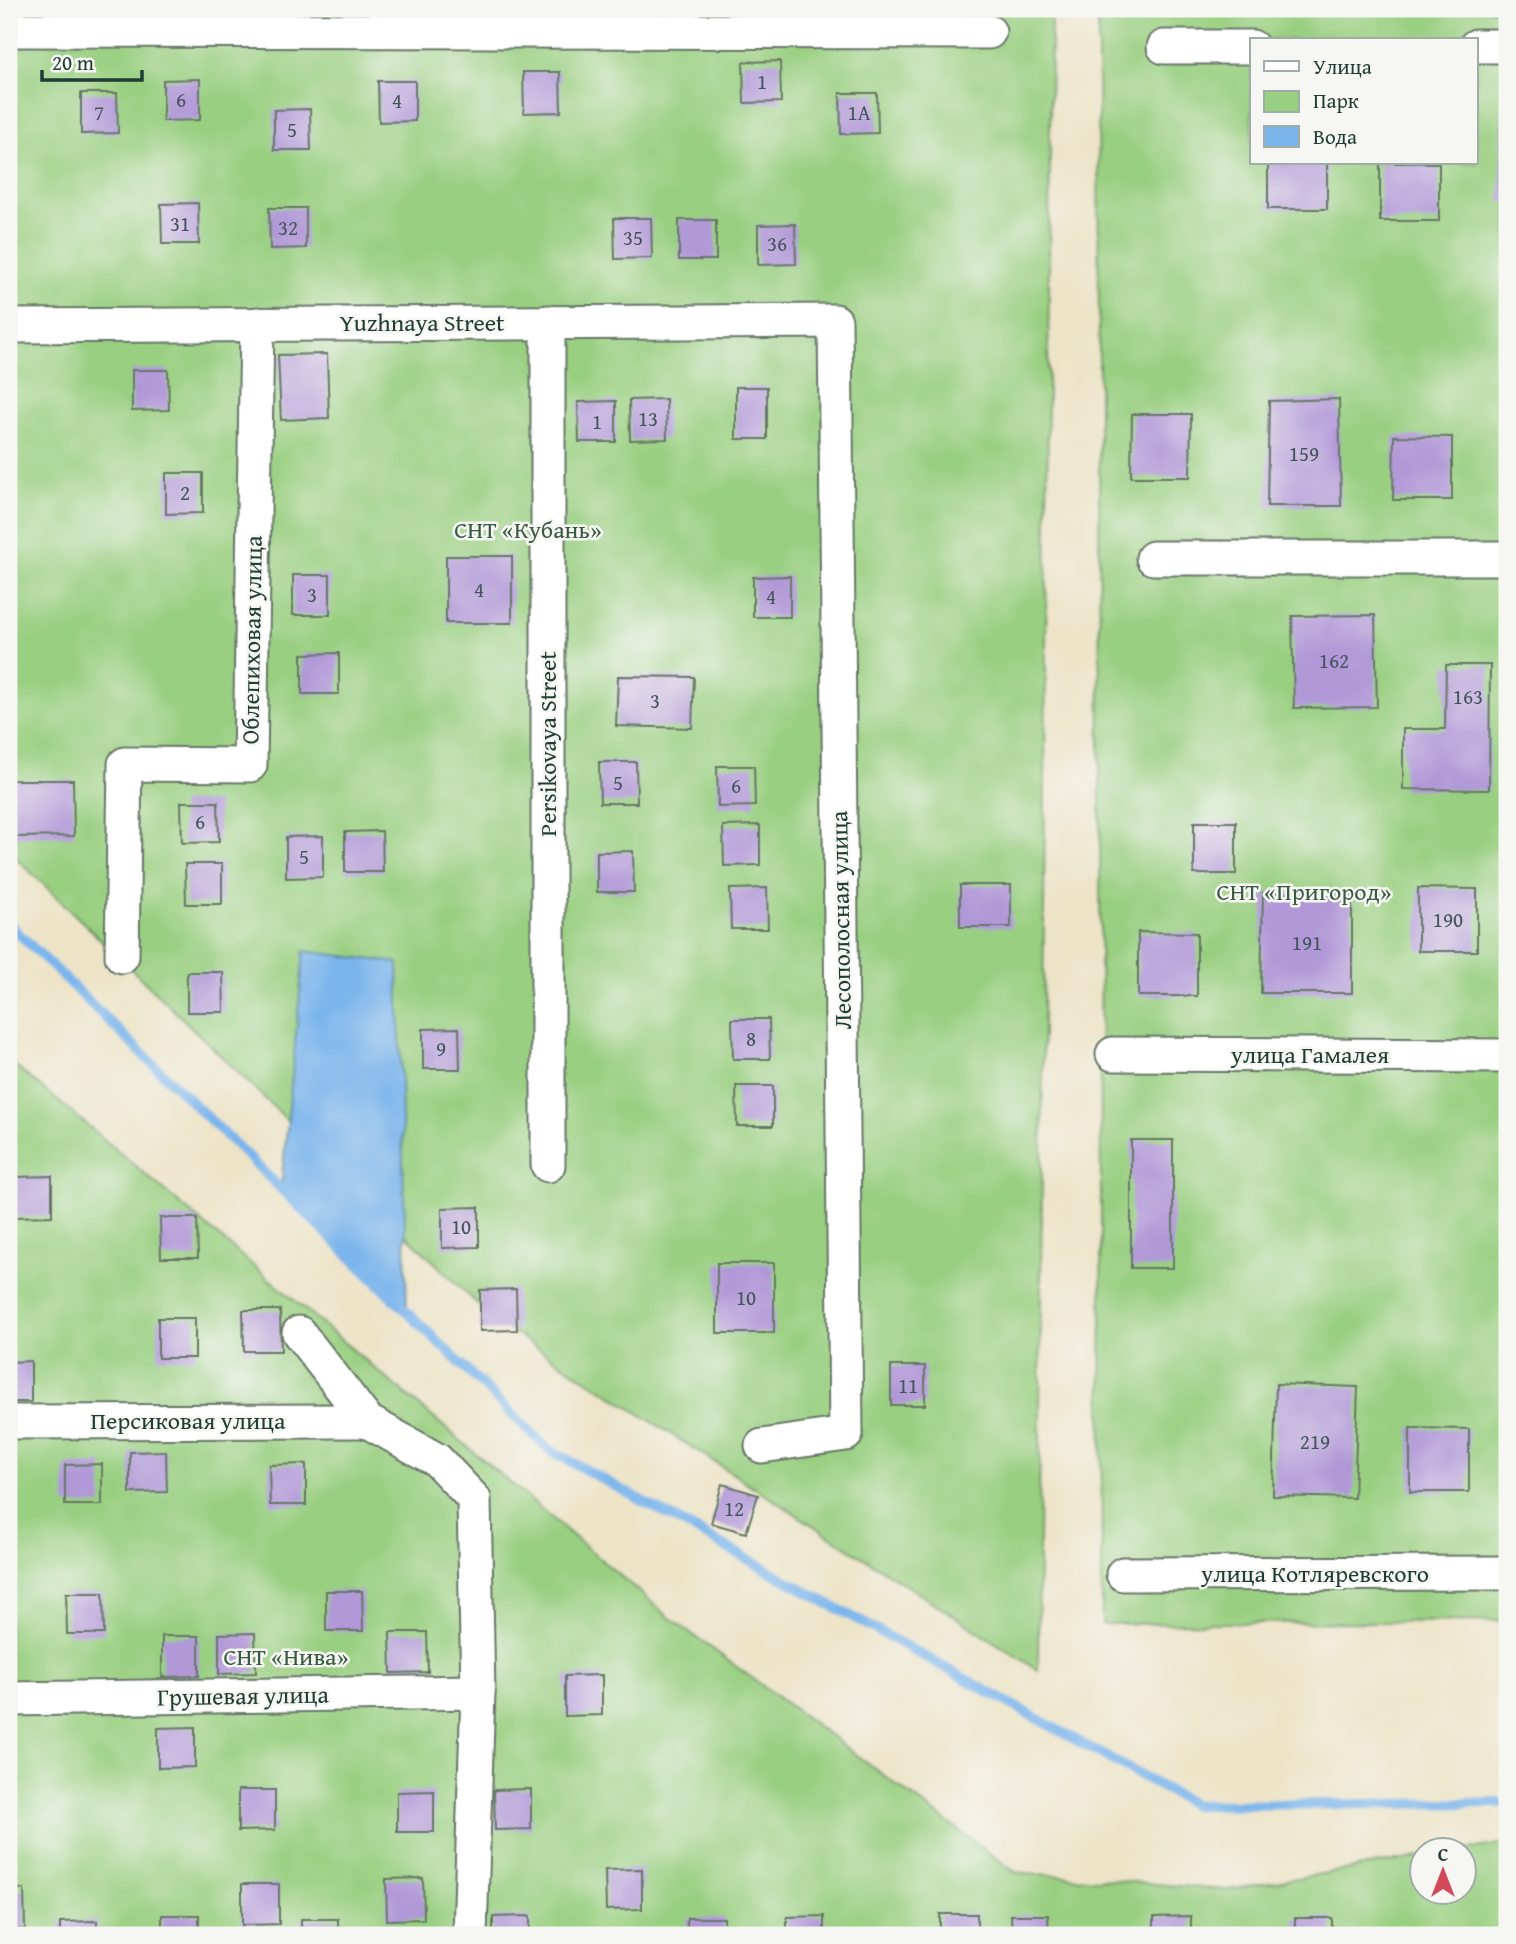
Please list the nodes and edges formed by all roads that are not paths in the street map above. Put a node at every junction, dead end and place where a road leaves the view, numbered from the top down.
1 (9, 30) edge
2 (989, 32) dead end
3 (1478, 46) edge
4 (1507, 46) edge
5 (1164, 47) dead end
6 (1250, 47) edge
7 (835, 321) joint
8 (548, 322) junction
9 (257, 324) junction
10 (9, 326) edge
11 (1153, 558) dead end
12 (1507, 558) edge
13 (122, 956) dead end
14 (1113, 1054) dead end
15 (1507, 1056) edge
16 (548, 1165) dead end
17 (299, 1333) dead end
18 (367, 1421) junction
19 (9, 1422) edge
20 (762, 1446) dead end
21 (1507, 1573) edge
22 (1123, 1574) dead end
23 (478, 1692) junction
24 (9, 1699) edge
25 (470, 1935) edge

1 - 2 street
3 - 4 street
5 - 6 street
7 - 8 street, Yuzhnaya Street
7 - 20 street, Лесополосная улица
8 - 9 street, Yuzhnaya Street
8 - 16 street, Persikovaya Street
9 - 10 street, Yuzhnaya Street
9 - 13 street, Облепиховая улица
11 - 12 street
14 - 15 street, улица Гамалея
17 - 18 street
18 - 19 street, Персиковая улица
18 - 23 street
21 - 22 street, улица Котляревского
23 - 24 street, Грушевая улица
23 - 25 street

